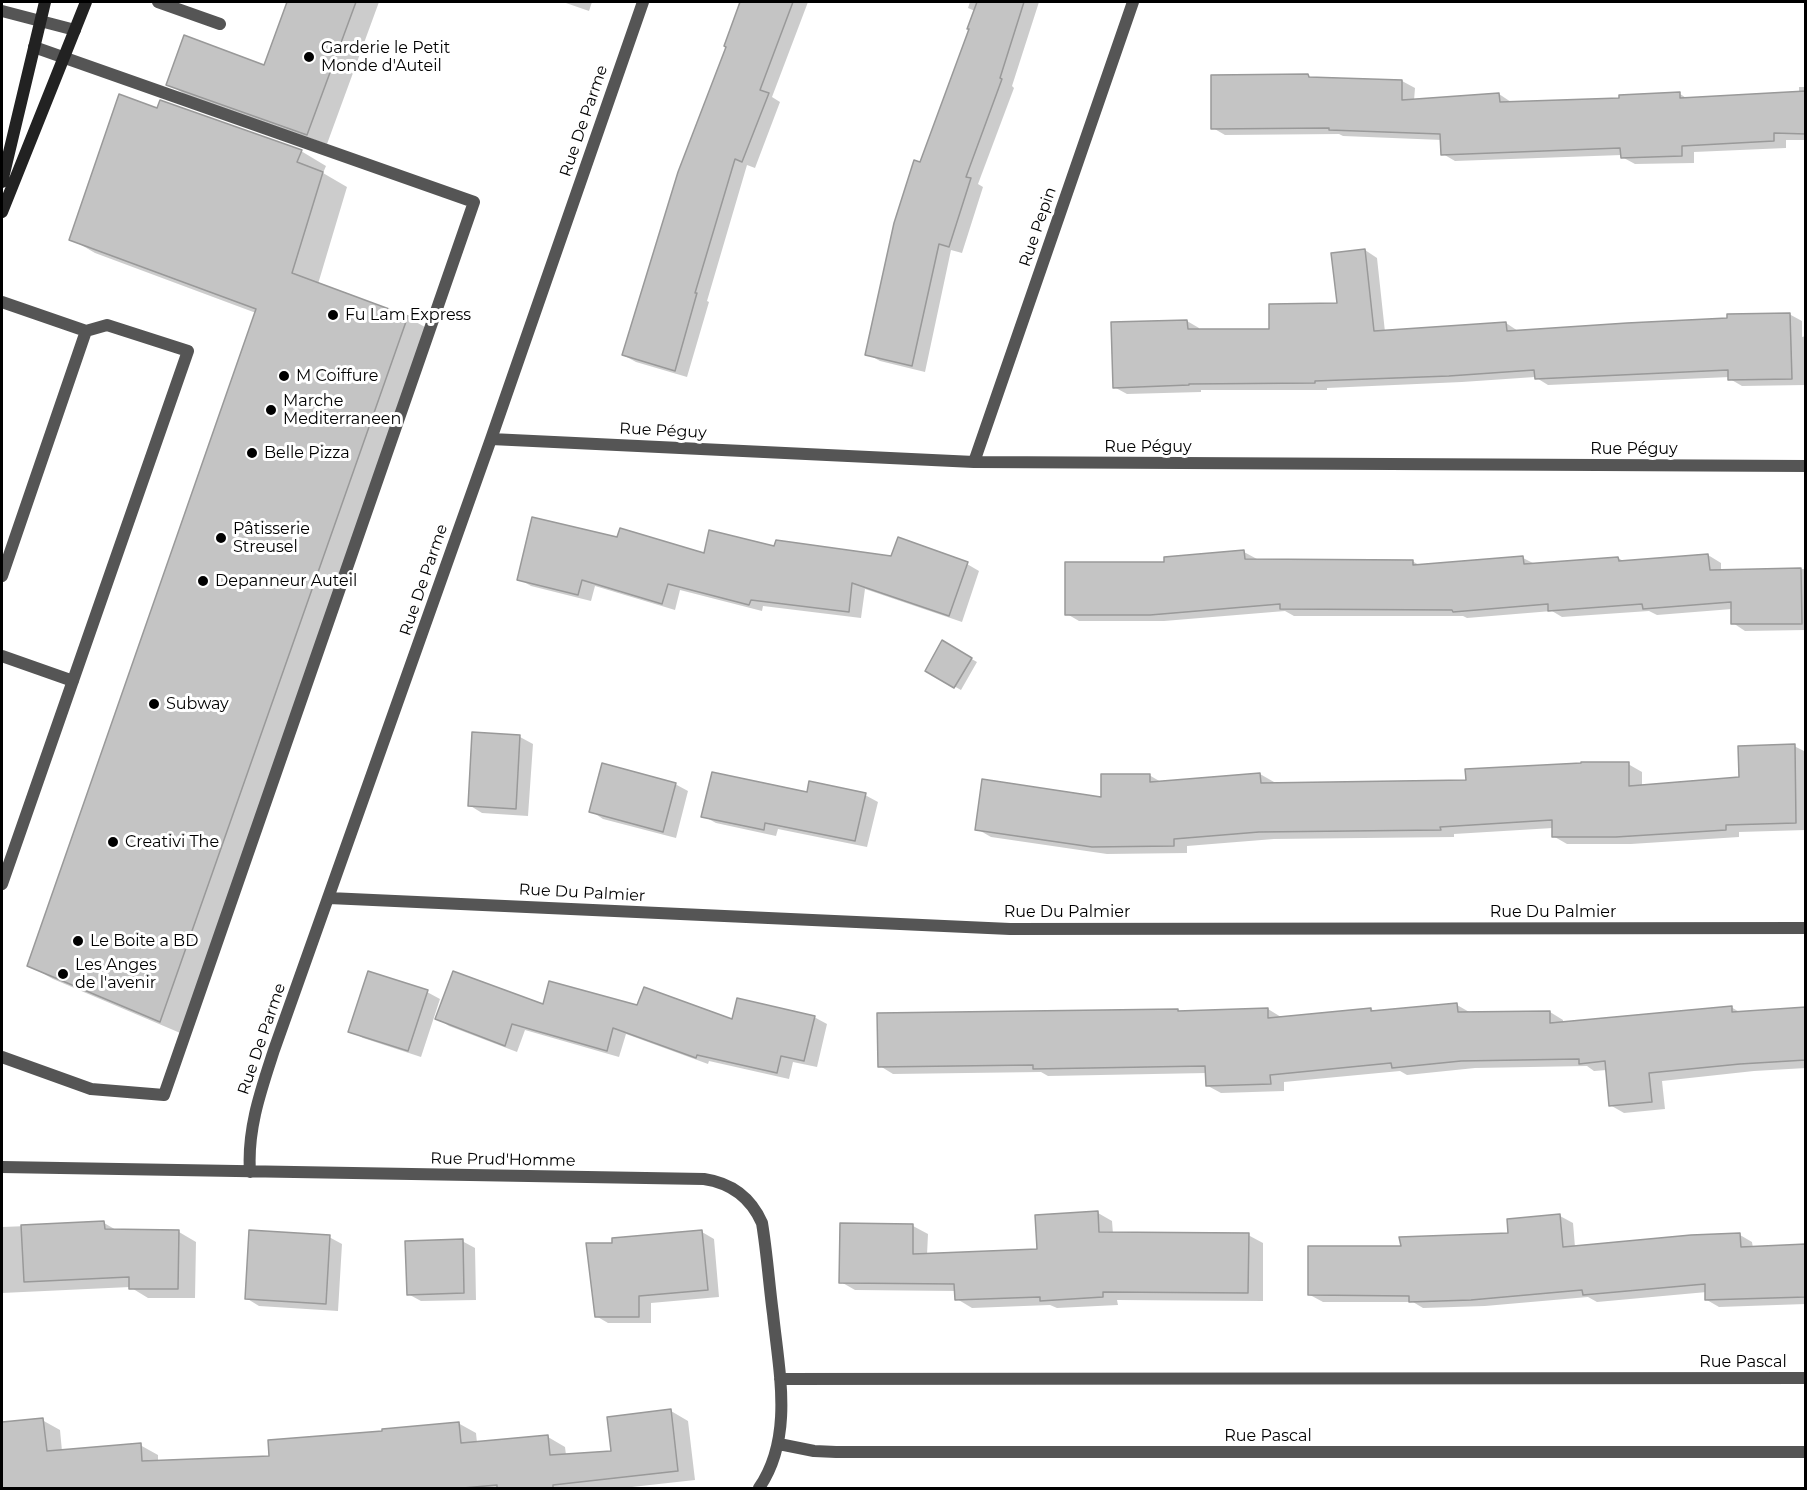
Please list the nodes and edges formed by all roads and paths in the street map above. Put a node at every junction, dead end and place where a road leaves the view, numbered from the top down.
1 (45, 2) edge
2 (86, 2) edge
3 (158, 2) edge
4 (643, 2) edge
5 (1133, 2) edge
6 (2, 11) edge
7 (41, 21) junction
8 (220, 24) dead end
9 (75, 30) junction
10 (34, 47) junction
11 (64, 57) junction
12 (5, 152) edge
13 (2, 182) edge
14 (2, 212) edge
15 (2, 302) edge
16 (86, 332) junction
17 (491, 439) junction
18 (974, 462) junction
19 (1806, 466) edge
20 (2, 576) edge
21 (2, 657) edge
22 (73, 681) junction
23 (2, 884) edge
24 (329, 898) junction
25 (1806, 928) edge
26 (2, 1057) edge
27 (2, 1167) edge
28 (250, 1172) junction
29 (1806, 1378) edge
30 (780, 1379) junction
31 (779, 1444) junction
32 (1806, 1452) edge
33 (759, 1488) edge

1 - 7 main road
2 - 9 main road
3 - 8 street
4 - 17 street, Rue De Parme
5 - 18 street, Rue Pepin
6 - 7 street
7 - 9 street
7 - 10 main road
9 - 11 main road
10 - 11 street
10 - 12 main road
11 - 14 main road
11 - 26 street
12 - 13 main road
15 - 16 street
16 - 20 street
16 - 22 street
17 - 18 street, Rue Péguy
17 - 24 street, Rue De Parme
18 - 19 street, Rue Péguy
21 - 22 street
22 - 23 street
24 - 25 street, Rue Du Palmier
24 - 28 street, Rue De Parme
27 - 28 street, Rue Prud'Homme
28 - 30 street, Rue Prud'Homme
29 - 30 street, Rue Pascal
30 - 31 street, Rue Prud'Homme
31 - 32 street, Rue Pascal
31 - 33 street

